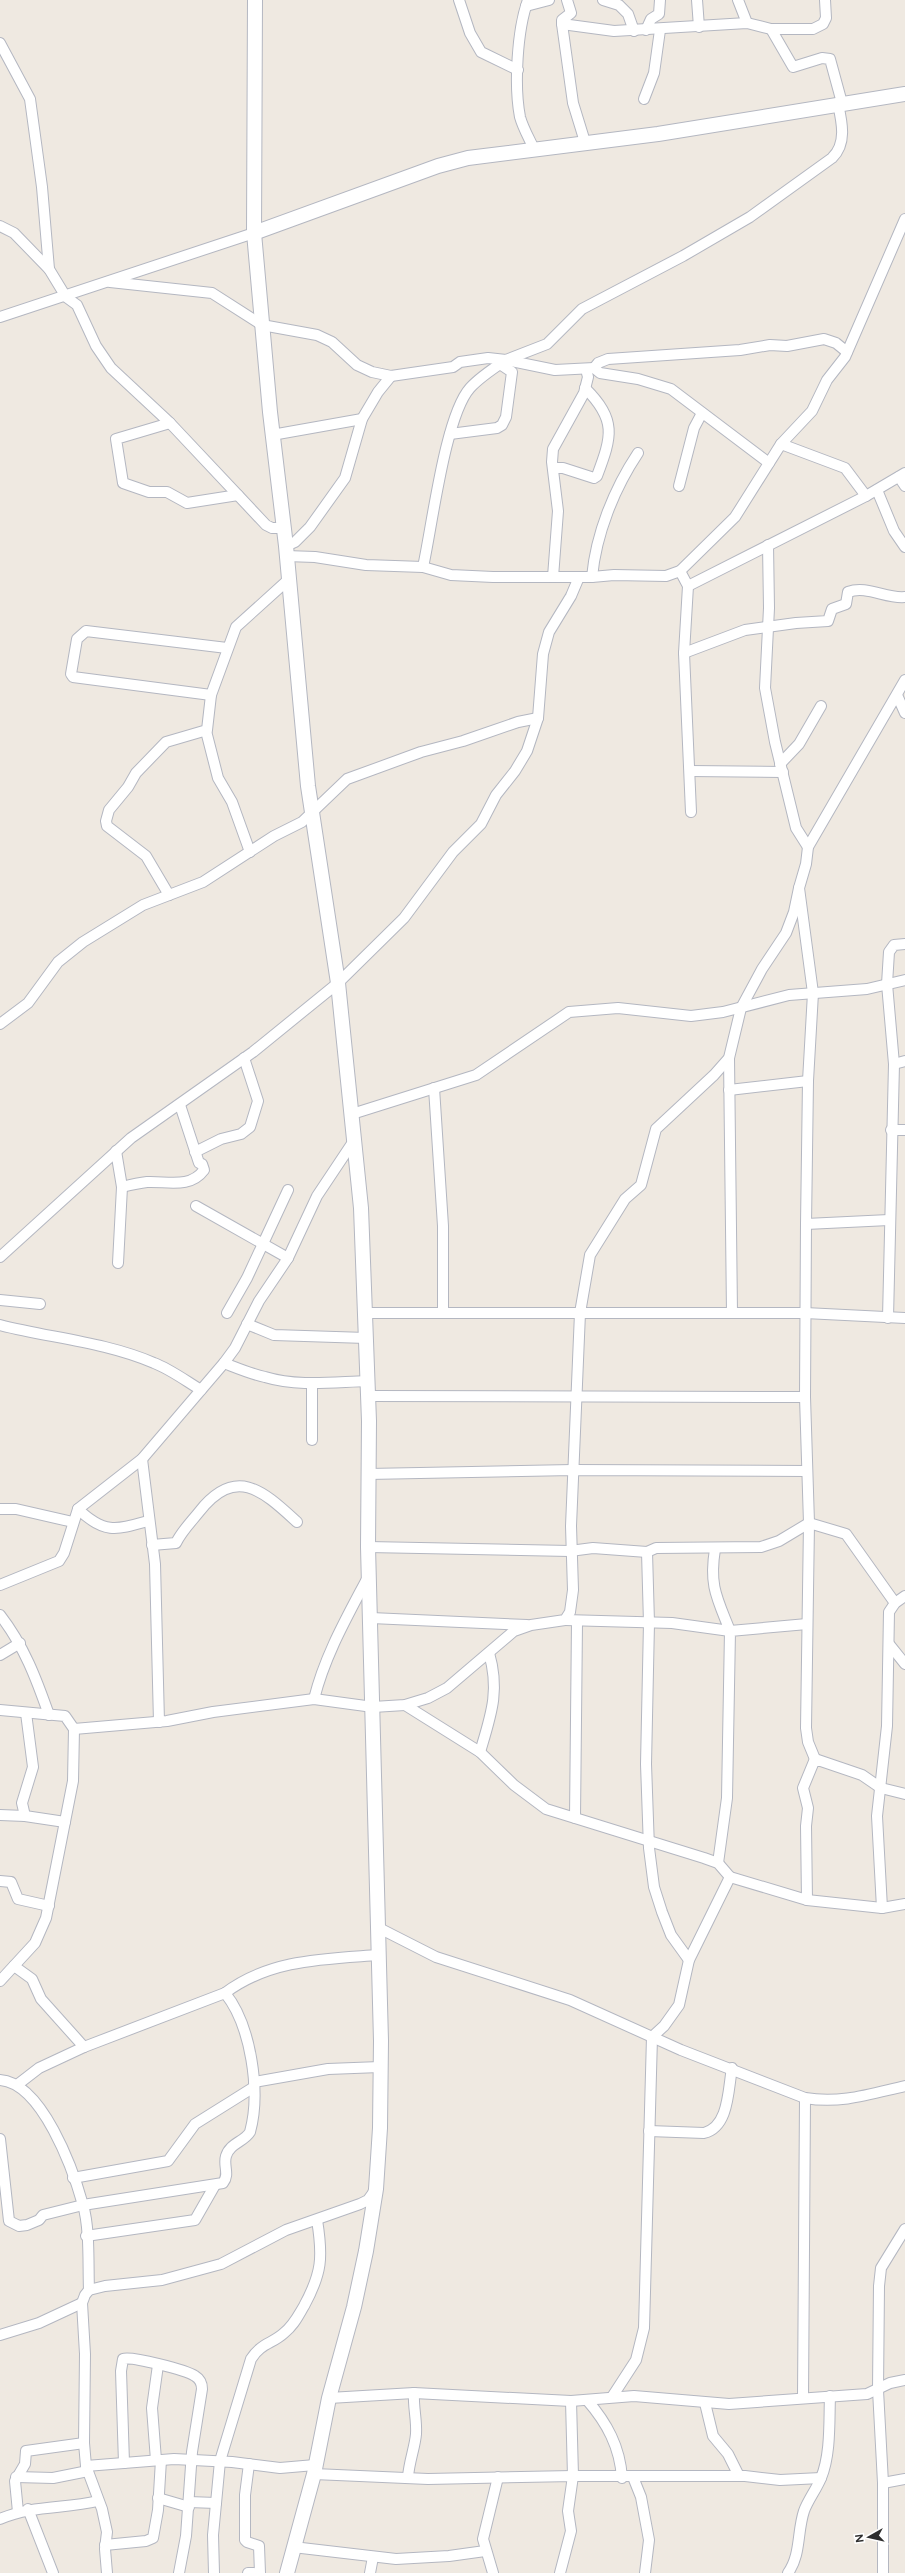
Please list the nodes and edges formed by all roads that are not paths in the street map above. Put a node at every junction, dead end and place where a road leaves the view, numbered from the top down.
1 (255, 0) edge
2 (459, 0) edge
3 (549, 0) edge
4 (567, 0) edge
5 (603, 0) edge
6 (660, 0) edge
7 (697, 0) edge
8 (738, 0) edge
9 (825, 0) edge
10 (527, 3) edge
11 (747, 23) junction
12 (562, 24) junction
13 (699, 28) junction
14 (771, 29) junction
15 (646, 30) junction
16 (660, 30) junction
17 (634, 31) junction
18 (0, 43) edge
19 (518, 70) junction
20 (905, 94) edge
21 (644, 99) dead end
22 (840, 104) junction
23 (585, 142) junction
24 (534, 148) junction
25 (905, 219) edge
26 (0, 226) edge
27 (254, 234) junction
28 (49, 269) junction
29 (110, 282) junction
30 (66, 297) junction
31 (0, 317) edge
32 (262, 325) junction
33 (847, 352) junction
34 (503, 362) junction
35 (590, 368) junction
36 (391, 376) junction
37 (585, 388) junction
38 (702, 413) junction
39 (362, 419) junction
40 (170, 423) junction
41 (450, 434) junction
42 (272, 435) junction
43 (781, 444) junction
44 (638, 453) dead end
45 (769, 463) junction
46 (553, 468) junction
47 (902, 475) edge
48 (679, 486) dead end
49 (905, 486) edge
50 (877, 490) junction
51 (238, 495) junction
52 (866, 496) junction
53 (284, 528) junction
54 (768, 544) junction
55 (905, 547) edge
56 (286, 551) junction
57 (423, 567) junction
58 (680, 571) junction
59 (553, 577) junction
60 (579, 577) junction
61 (592, 577) junction
62 (288, 580) junction
63 (688, 586) junction
64 (905, 597) edge
65 (768, 627) junction
66 (227, 648) junction
67 (684, 653) junction
68 (905, 680) edge
69 (211, 695) junction
70 (897, 695) junction
71 (821, 706) dead end
72 (905, 713) edge
73 (538, 718) junction
74 (206, 731) junction
75 (782, 768) junction
76 (690, 771) junction
77 (691, 812) dead end
78 (312, 814) junction
79 (808, 847) junction
80 (250, 852) junction
81 (799, 888) junction
82 (169, 895) junction
83 (905, 944) edge
84 (905, 980) edge
85 (338, 983) junction
86 (887, 984) junction
87 (813, 993) junction
88 (741, 1008) junction
89 (0, 1024) edge
90 (244, 1058) junction
91 (729, 1058) junction
92 (905, 1061) edge
93 (894, 1064) junction
94 (808, 1081) junction
95 (434, 1088) junction
96 (729, 1090) junction
97 (180, 1105) junction
98 (352, 1114) junction
99 (891, 1130) junction
100 (905, 1130) edge
101 (354, 1140) junction
102 (116, 1151) junction
103 (195, 1152) junction
104 (122, 1187) junction
105 (288, 1190) dead end
106 (196, 1206) dead end
107 (889, 1220) junction
108 (806, 1224) junction
109 (263, 1245) junction
110 (0, 1258) edge
111 (288, 1258) junction
112 (118, 1263) dead end
113 (0, 1300) edge
114 (40, 1304) dead end
115 (227, 1313) dead end
116 (365, 1313) junction
117 (580, 1313) junction
118 (732, 1313) junction
119 (805, 1313) junction
120 (443, 1314) junction
121 (888, 1318) junction
122 (905, 1318) edge
123 (247, 1324) junction
124 (0, 1325) edge
125 (366, 1338) junction
126 (224, 1363) junction
127 (367, 1381) junction
128 (312, 1384) junction
129 (201, 1390) junction
130 (368, 1396) junction
131 (576, 1396) junction
132 (805, 1396) junction
133 (312, 1440) dead end
134 (142, 1459) junction
135 (573, 1470) junction
136 (807, 1470) junction
137 (368, 1474) junction
138 (0, 1509) edge
139 (78, 1509) junction
140 (148, 1521) junction
141 (73, 1522) junction
142 (297, 1522) dead end
143 (809, 1523) junction
144 (152, 1545) junction
145 (368, 1547) junction
146 (716, 1549) junction
147 (570, 1551) junction
148 (647, 1552) junction
149 (369, 1575) junction
150 (0, 1585) edge
151 (905, 1596) edge
152 (895, 1603) junction
153 (0, 1615) edge
154 (371, 1618) junction
155 (565, 1620) junction
156 (577, 1622) junction
157 (649, 1623) junction
158 (807, 1624) junction
159 (531, 1625) junction
160 (730, 1631) junction
161 (20, 1643) junction
162 (889, 1644) junction
163 (489, 1653) junction
164 (0, 1655) edge
165 (905, 1664) edge
166 (314, 1699) junction
167 (406, 1705) junction
168 (373, 1707) junction
169 (0, 1710) edge
170 (26, 1713) junction
171 (49, 1715) junction
172 (159, 1722) junction
173 (74, 1729) junction
174 (480, 1752) junction
175 (815, 1759) junction
176 (881, 1788) junction
177 (905, 1794) edge
178 (0, 1815) edge
179 (26, 1816) junction
180 (575, 1818) junction
181 (65, 1822) junction
182 (649, 1840) junction
183 (718, 1863) junction
184 (730, 1877) junction
185 (0, 1881) edge
186 (807, 1900) junction
187 (905, 1904) edge
188 (49, 1906) junction
189 (882, 1908) junction
190 (378, 1927) junction
191 (378, 1955) junction
192 (689, 1960) junction
193 (14, 1966) junction
194 (0, 1981) edge
195 (226, 1993) junction
196 (652, 2037) junction
197 (84, 2047) junction
198 (380, 2068) junction
199 (732, 2068) junction
200 (0, 2080) edge
201 (254, 2084) junction
202 (17, 2085) junction
203 (905, 2086) edge
204 (805, 2098) junction
205 (650, 2131) junction
206 (0, 2139) edge
207 (73, 2178) junction
208 (216, 2185) junction
209 (376, 2189) junction
210 (83, 2205) junction
211 (317, 2220) junction
212 (905, 2229) edge
213 (86, 2236) junction
214 (89, 2290) junction
215 (82, 2303) junction
216 (0, 2335) edge
217 (158, 2365) junction
218 (905, 2380) edge
219 (878, 2390) junction
220 (414, 2393) junction
221 (830, 2396) junction
222 (612, 2397) junction
223 (329, 2398) junction
224 (804, 2398) junction
225 (587, 2400) junction
226 (571, 2401) junction
227 (705, 2403) junction
228 (84, 2443) junction
229 (158, 2460) junction
230 (191, 2460) junction
231 (220, 2461) junction
232 (124, 2463) junction
233 (249, 2464) junction
234 (87, 2469) junction
235 (314, 2470) junction
236 (574, 2476) junction
237 (739, 2476) junction
238 (16, 2477) junction
239 (408, 2477) junction
240 (498, 2477) junction
241 (633, 2477) junction
242 (622, 2478) junction
243 (821, 2478) junction
244 (905, 2479) edge
245 (883, 2483) junction
246 (158, 2498) junction
247 (98, 2500) junction
248 (189, 2504) junction
249 (216, 2504) junction
250 (23, 2510) junction
251 (0, 2519) edge
252 (105, 2546) junction
253 (294, 2547) junction
254 (485, 2551) junction
255 (373, 2557) junction
256 (53, 2573) edge
257 (107, 2573) edge
258 (179, 2573) edge
259 (214, 2573) edge
260 (248, 2573) edge
261 (254, 2573) edge
262 (260, 2573) edge
263 (287, 2573) edge
264 (370, 2573) edge
265 (493, 2573) edge
266 (560, 2573) edge
267 (645, 2573) edge
268 (788, 2573) edge
269 (883, 2573) edge

1 - 27 street
2 - 19 street
3 - 10 street
4 - 12 street
5 - 17 street
6 - 15 street
7 - 13 street
8 - 11 street
9 - 14 street
10 - 19 street
11 - 13 street
11 - 14 street
12 - 17 street
12 - 23 street
13 - 16 street
14 - 22 street
15 - 16 street
15 - 17 street
16 - 21 street
18 - 28 street
19 - 24 street
20 - 22 street
22 - 23 street
22 - 34 street
23 - 24 street
24 - 27 street
25 - 33 street
26 - 28 street
27 - 29 street
27 - 32 street
28 - 30 street
29 - 30 street
29 - 32 street
30 - 31 street
30 - 40 street
32 - 36 street
32 - 42 street
33 - 35 street
33 - 43 street
34 - 35 street
34 - 36 street
34 - 41 street
34 - 41 street
35 - 37 street
35 - 38 street
36 - 39 street
37 - 46 street
37 - 46 street
38 - 45 street
38 - 48 street
39 - 42 street
39 - 56 street
40 - 51 street
40 - 51 street
41 - 57 street
42 - 53 street
43 - 45 street
43 - 52 street
44 - 61 street
45 - 58 street
46 - 59 street
47 - 49 street
47 - 50 street
50 - 52 street
50 - 55 street
51 - 53 street
52 - 54 street
53 - 56 street
54 - 63 street
54 - 65 street
56 - 57 street
56 - 62 street
57 - 59 street
58 - 61 street
58 - 63 street
59 - 60 street
60 - 61 street
60 - 73 street
62 - 66 street
62 - 78 street
63 - 67 street
64 - 65 street
65 - 67 street
65 - 75 street
66 - 69 street
66 - 69 street
67 - 76 street
68 - 70 street
69 - 74 street
70 - 72 street
70 - 79 street
71 - 75 street
73 - 78 street
73 - 85 street
74 - 80 street
74 - 82 street
75 - 76 street
75 - 79 street
76 - 77 street
78 - 80 street
78 - 85 street
79 - 81 street
80 - 82 street
81 - 87 street
81 - 88 street
82 - 89 street
83 - 86 street
84 - 86 street
85 - 90 street
85 - 98 street
86 - 87 street
86 - 93 street
87 - 88 street
87 - 94 street
88 - 91 street
88 - 95 street
90 - 97 street
90 - 103 street
91 - 96 street
91 - 117 street
92 - 93 street
93 - 99 street
94 - 96 street
94 - 108 street
95 - 98 street
95 - 120 street
96 - 118 street
97 - 102 street
97 - 103 street
98 - 101 street
99 - 100 street
99 - 107 street
101 - 111 street
101 - 116 street
102 - 104 street
102 - 110 street
103 - 104 street
104 - 112 street
105 - 109 street
106 - 109 street
107 - 108 street
107 - 121 street
108 - 119 street
109 - 111 street
109 - 115 street
111 - 123 street
113 - 114 street
116 - 120 street
116 - 125 street
117 - 118 street
117 - 120 street
117 - 131 street
118 - 119 street
119 - 121 street
119 - 132 street
121 - 122 street
123 - 125 street
123 - 126 street
124 - 129 street
125 - 127 street
126 - 128 street
126 - 129 street
127 - 128 street
127 - 130 street
128 - 133 street
129 - 134 street
130 - 131 street
130 - 137 street
131 - 132 street
131 - 135 street
132 - 136 street
134 - 139 street
134 - 140 street
135 - 136 street
135 - 137 street
135 - 147 street
136 - 143 street
137 - 145 street
138 - 141 street
139 - 140 street
139 - 141 street
140 - 144 street
141 - 150 street
142 - 144 street
143 - 146 street
143 - 152 street
143 - 158 street
144 - 172 street
145 - 147 street
145 - 149 street
146 - 148 street
146 - 160 street
147 - 148 street
147 - 155 street
148 - 157 street
149 - 154 street
149 - 166 street
151 - 152 street
152 - 162 street
153 - 161 street
154 - 159 street
154 - 168 street
155 - 156 street
155 - 159 street
156 - 157 street
156 - 180 street
157 - 160 street
157 - 182 street
158 - 160 street
158 - 175 street
159 - 163 street
160 - 183 street
161 - 164 street
161 - 171 street
162 - 165 street
162 - 176 street
163 - 167 street
163 - 174 street
166 - 168 street
166 - 172 street
167 - 168 street
167 - 174 street
168 - 190 street
169 - 170 street
170 - 171 street
170 - 179 street
171 - 173 street
172 - 173 street
173 - 181 street
174 - 180 street
175 - 176 street
175 - 186 street
176 - 177 street
176 - 189 street
178 - 179 street
179 - 181 street
180 - 182 street
181 - 188 street
182 - 183 street
182 - 192 street
183 - 184 street
184 - 186 street
184 - 192 street
185 - 188 street
186 - 189 street
187 - 189 street
188 - 193 street
190 - 191 street
190 - 196 street
191 - 195 street
191 - 198 street
192 - 196 street
193 - 194 street
193 - 197 street
195 - 197 street
195 - 201 street
196 - 199 street
196 - 205 street
197 - 202 street
198 - 201 street
198 - 209 street
199 - 204 street
199 - 205 street
200 - 202 street
201 - 207 street
201 - 208 street
202 - 207 street
203 - 204 street
204 - 224 street
205 - 222 street
206 - 210 street
207 - 210 street
208 - 210 street
208 - 213 street
209 - 211 street
209 - 223 street
210 - 213 street
211 - 214 street
211 - 231 street
212 - 219 street
213 - 214 street
214 - 215 street
215 - 216 street
215 - 228 street
217 - 229 street
217 - 230 street
217 - 232 street
218 - 219 street
219 - 221 street
219 - 245 street
220 - 223 street
220 - 226 street
220 - 239 street
221 - 224 street
221 - 243 street
222 - 225 street
222 - 227 street
223 - 235 street
224 - 227 street
225 - 226 street
225 - 242 street
226 - 236 street
227 - 237 street
228 - 234 street
228 - 238 street
229 - 230 street
229 - 232 street
229 - 246 street
230 - 231 street
230 - 248 street
231 - 233 street
231 - 249 street
232 - 234 street
233 - 235 street
233 - 262 street
234 - 238 street
234 - 247 street
235 - 239 street
235 - 253 street
236 - 240 street
236 - 242 street
236 - 266 street
237 - 241 street
237 - 243 street
238 - 250 street
239 - 240 street
240 - 254 street
241 - 242 street
241 - 267 street
243 - 268 street
244 - 245 street
245 - 269 street
246 - 248 street
246 - 252 street
247 - 250 street
247 - 252 street
248 - 249 street
248 - 258 street
249 - 259 street
250 - 251 street
250 - 256 street
252 - 257 street
253 - 255 street
253 - 263 street
254 - 255 street
254 - 265 street
255 - 264 street
260 - 261 street

